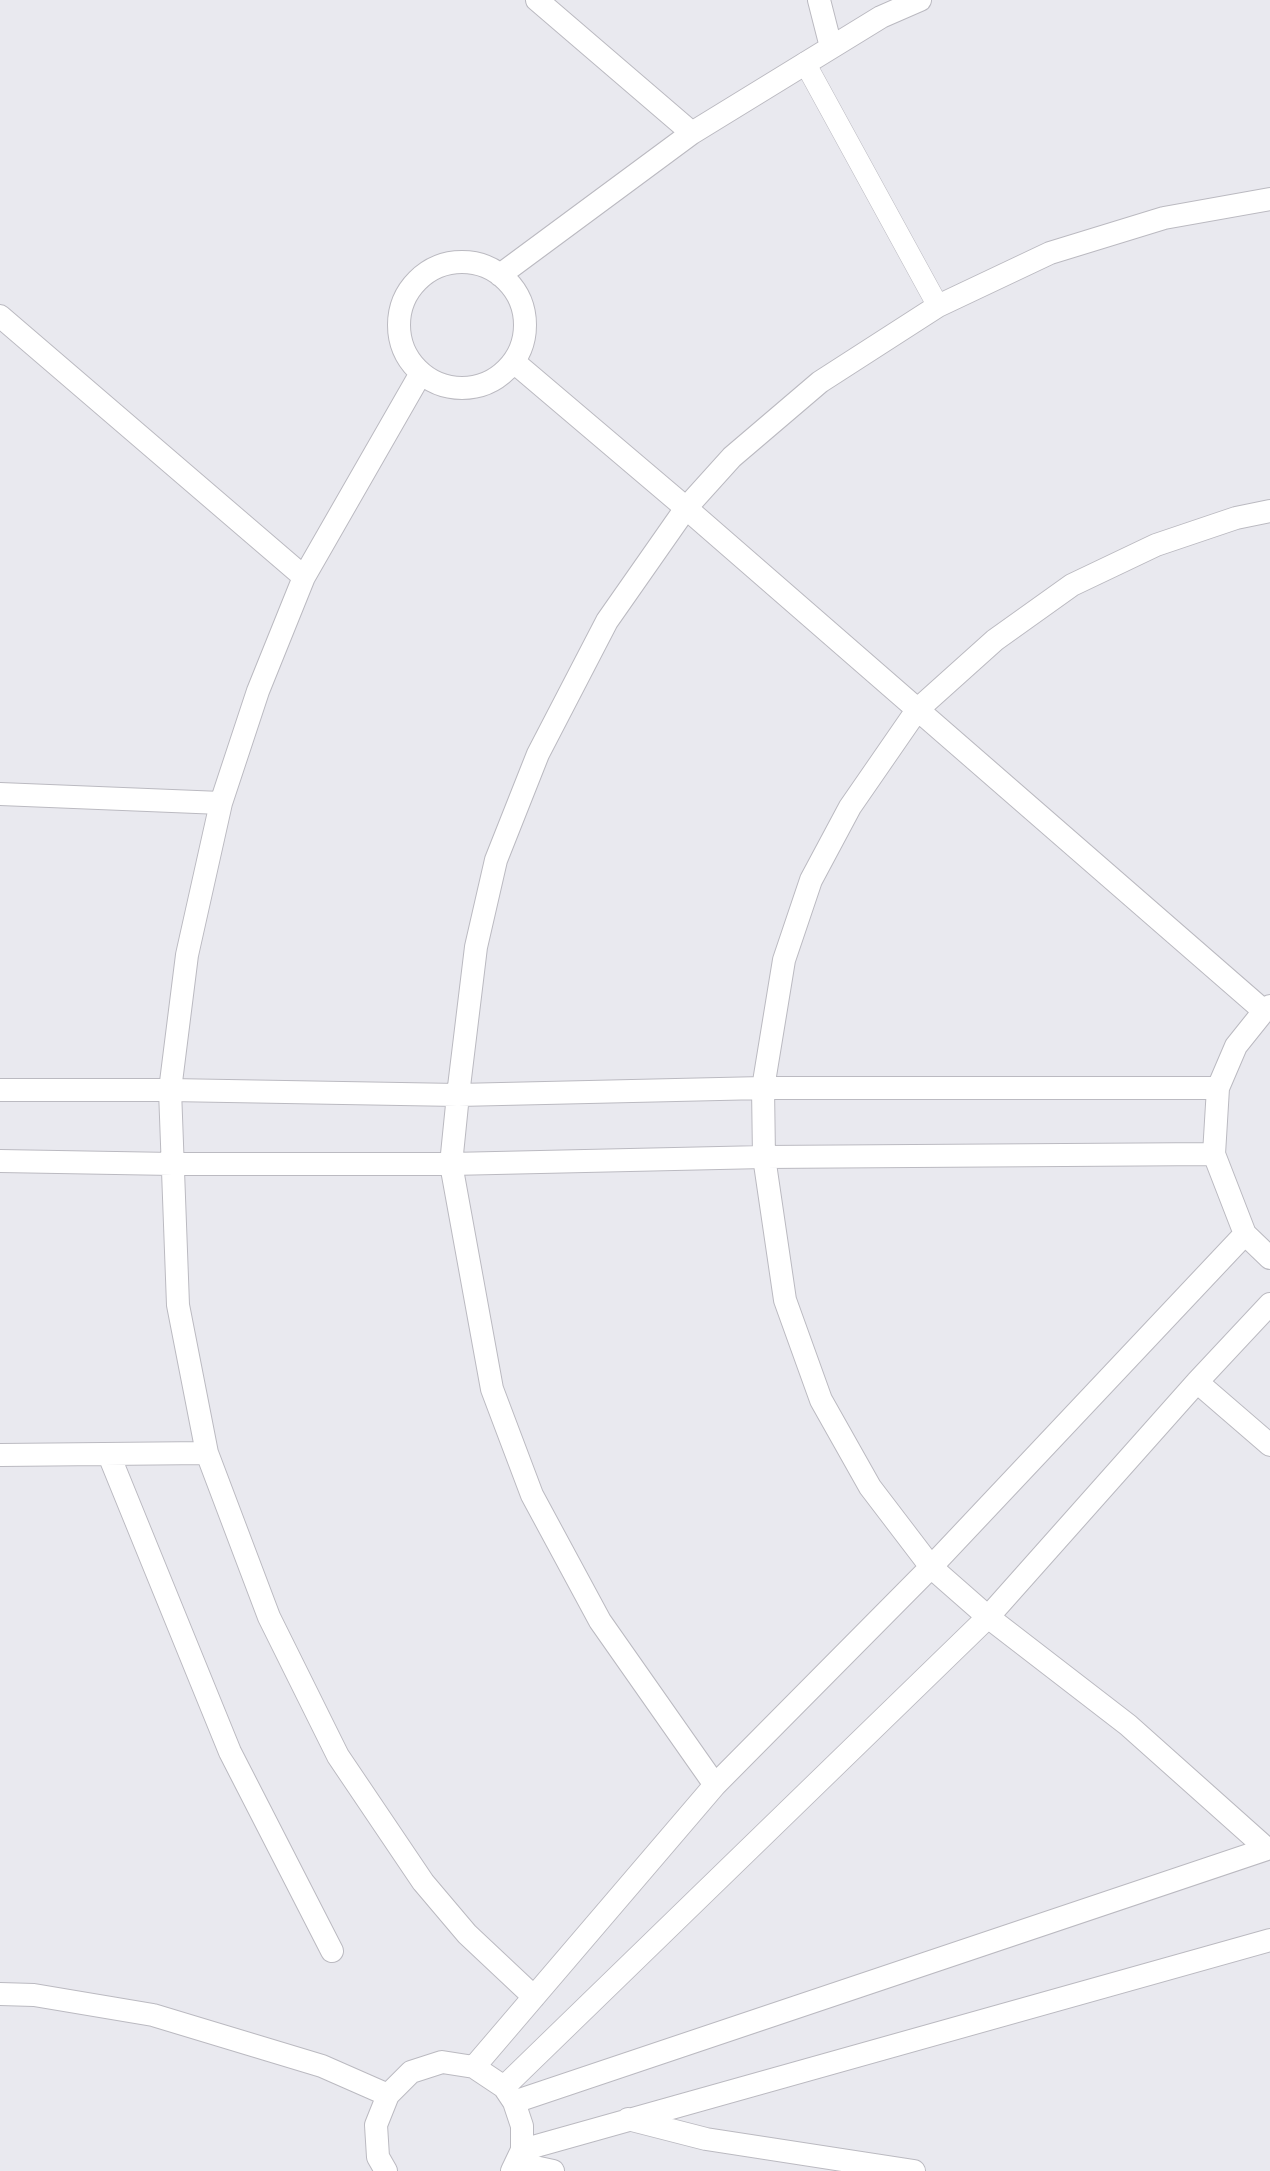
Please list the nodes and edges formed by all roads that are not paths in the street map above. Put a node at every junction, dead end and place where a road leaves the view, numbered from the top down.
1 (537, 0) edge
2 (819, 0) edge
3 (920, 0) edge
4 (831, 47) junction
5 (805, 63) junction
6 (692, 133) junction
7 (1270, 199) edge
8 (500, 275) junction
9 (938, 306) junction
10 (0, 316) edge
11 (514, 362) junction
12 (420, 373) junction
13 (686, 508) junction
14 (1270, 511) edge
15 (304, 578) junction
16 (917, 710) junction
17 (0, 794) edge
18 (220, 803) junction
19 (1267, 1009) edge
20 (763, 1088) junction
21 (1218, 1088) junction
22 (0, 1090) edge
23 (170, 1090) junction
24 (458, 1095) junction
25 (1214, 1154) junction
26 (764, 1157) junction
27 (0, 1161) edge
28 (173, 1164) junction
29 (451, 1164) junction
30 (1244, 1234) junction
31 (1270, 1258) edge
32 (1270, 1304) edge
33 (1197, 1382) junction
34 (1270, 1445) edge
35 (207, 1453) junction
36 (0, 1455) edge
37 (109, 1455) junction
38 (931, 1567) junction
39 (988, 1617) junction
40 (715, 1785) junction
41 (1268, 1849) edge
42 (1270, 1940) edge
43 (332, 1951) dead end
44 (0, 1994) edge
45 (534, 1998) junction
46 (474, 2067) junction
47 (388, 2095) junction
48 (509, 2095) junction
49 (626, 2119) junction
50 (517, 2161) edge
51 (386, 2171) edge
52 (553, 2171) edge
53 (914, 2171) edge

1 - 6 street
2 - 4 street
3 - 4 street
4 - 5 street
5 - 6 street
5 - 9 lane
6 - 8 street
7 - 9 street
8 - 11 street
8 - 12 street
9 - 13 street
10 - 15 street
11 - 12 street
11 - 13 street
12 - 15 street
13 - 16 street
13 - 24 street
14 - 16 street
15 - 18 street
16 - 19 street
16 - 20 street
17 - 18 street
18 - 23 street
19 - 21 street
20 - 21 street
20 - 24 street
20 - 26 street
21 - 25 street
22 - 23 street
23 - 24 street
23 - 28 street
24 - 29 street
25 - 26 street
25 - 30 street
26 - 29 street
26 - 38 street
27 - 28 street
28 - 29 street
28 - 35 street
29 - 40 street
30 - 31 street
30 - 38 street
32 - 33 street
33 - 34 street
33 - 39 street
35 - 37 street
35 - 45 street
36 - 37 street
37 - 43 street
38 - 39 street
38 - 40 street
39 - 41 street
39 - 48 street
40 - 45 street
41 - 48 street
42 - 49 street
44 - 47 street
45 - 46 street
46 - 47 street
46 - 48 street
47 - 51 street
48 - 50 street
49 - 50 street
49 - 53 street
50 - 52 street

